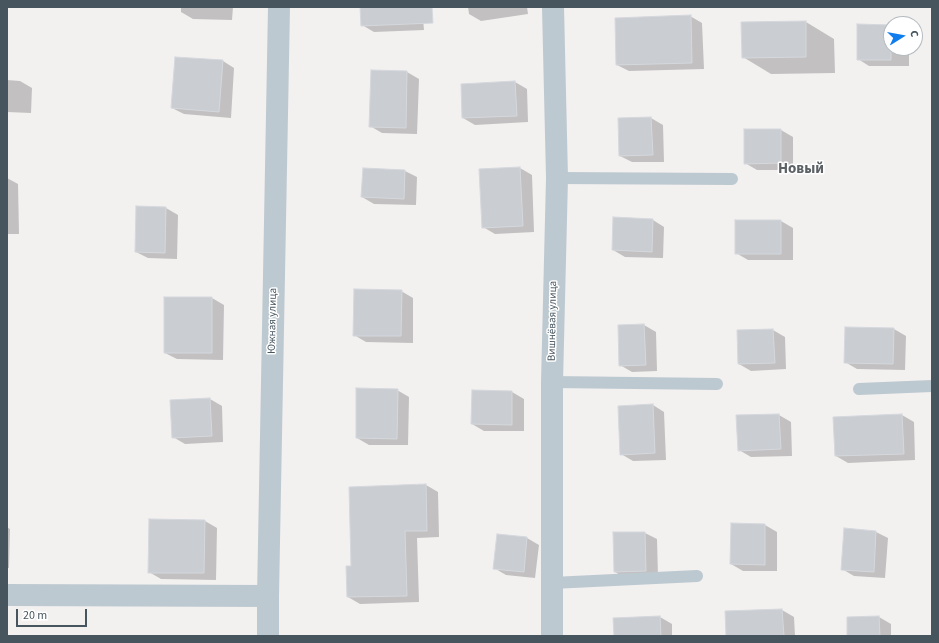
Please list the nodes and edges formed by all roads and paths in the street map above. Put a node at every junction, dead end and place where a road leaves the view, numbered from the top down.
1 (279, 7) edge
2 (553, 7) edge
3 (557, 178) junction
4 (732, 179) dead end
5 (552, 382) junction
6 (717, 384) dead end
7 (932, 386) edge
8 (859, 389) dead end
9 (697, 576) dead end
10 (552, 583) junction
11 (7, 594) edge
12 (268, 596) junction
13 (268, 636) edge
14 (552, 636) edge

1 - 12 street, Южная улица
2 - 3 street, Вишнёвая улица
3 - 4 lane
3 - 5 street, Вишнёвая улица
5 - 6 lane
5 - 10 street, Вишнёвая улица
7 - 8 lane
9 - 10 lane
10 - 14 street, Вишнёвая улица
11 - 12 street
12 - 13 street, Южная улица

